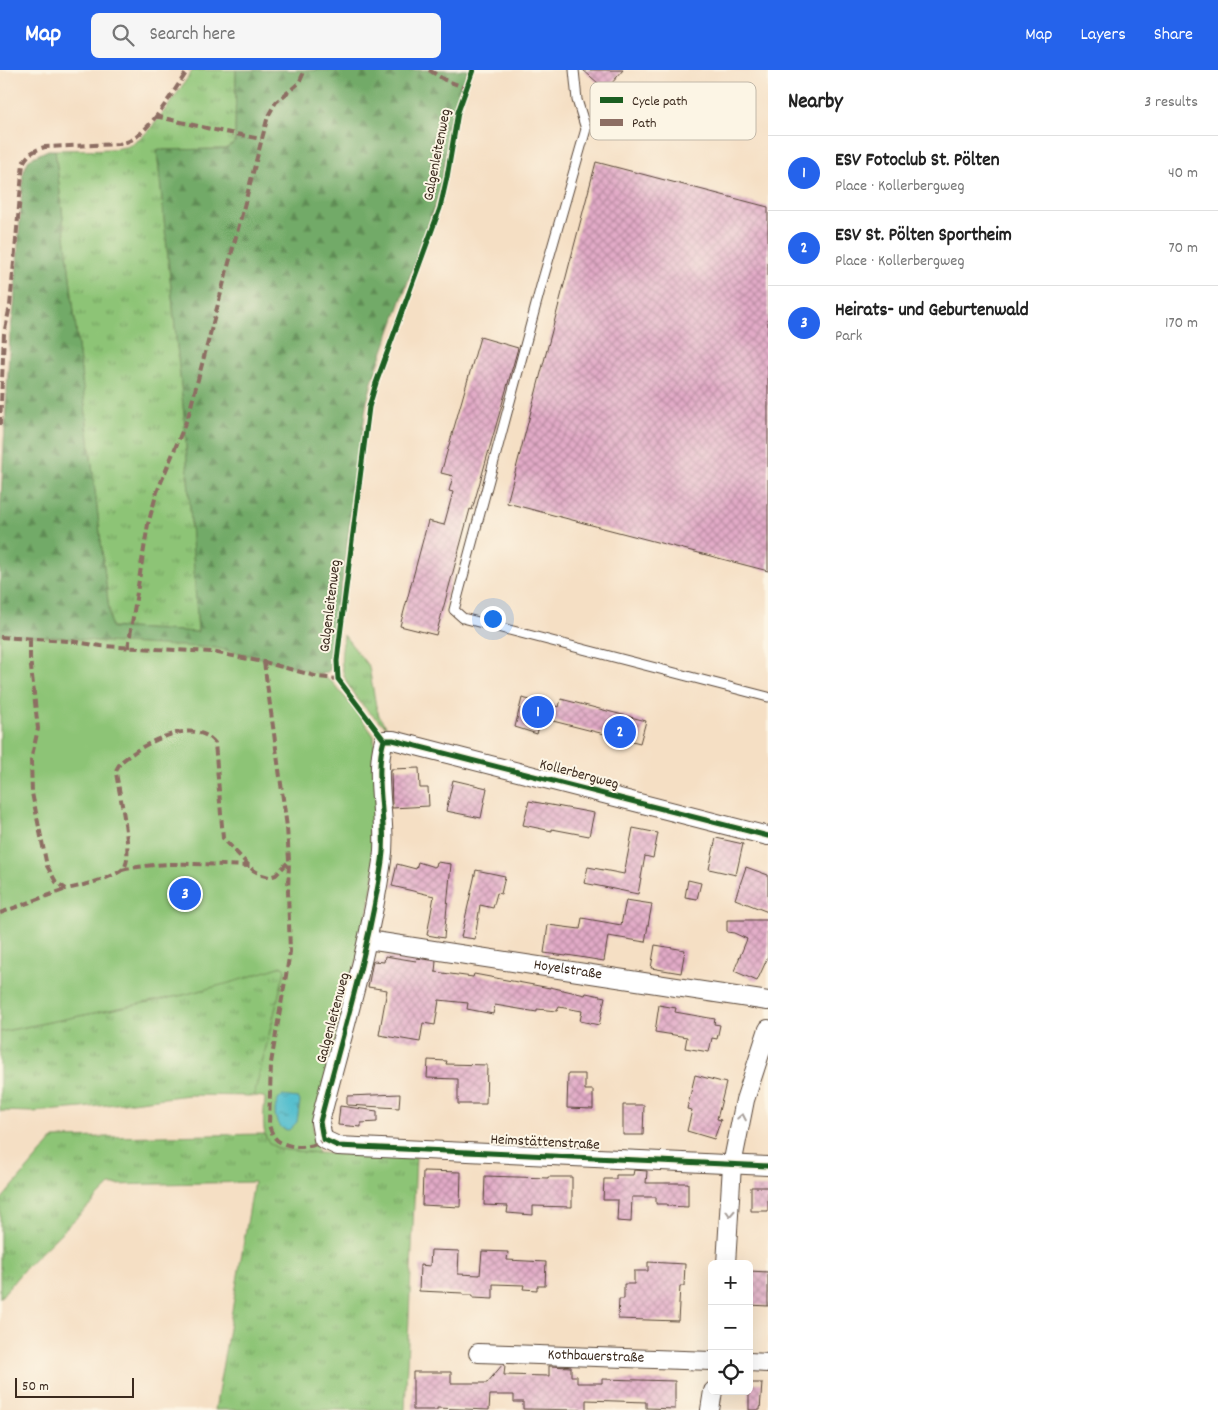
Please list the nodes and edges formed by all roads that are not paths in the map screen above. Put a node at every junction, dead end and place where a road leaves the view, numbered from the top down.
1 (574, 70) edge
2 (768, 697) edge
3 (384, 740) joint
4 (768, 836) edge
5 (368, 940) junction
6 (768, 1002) edge
7 (768, 1029) edge
8 (324, 1139) joint
9 (732, 1165) junction
10 (768, 1166) edge
11 (726, 1260) edge
12 (478, 1353) dead end
13 (708, 1361) edge
14 (753, 1362) edge
15 (768, 1363) edge
16 (712, 1395) edge
17 (710, 1410) edge

1 - 2 lane
3 - 4 street, Kollerbergweg
3 - 5 street, Galgenleitenweg
5 - 6 street, Hoyelstraße
5 - 8 street, Galgenleitenweg
9 -> 7 street
8 - 9 street, Heimstättenstraße
9 - 10 street, Heimstättenstraße
9 -> 11 street
12 - 13 street, Kothbauerstraße
14 - 15 street
16 - 17 street

